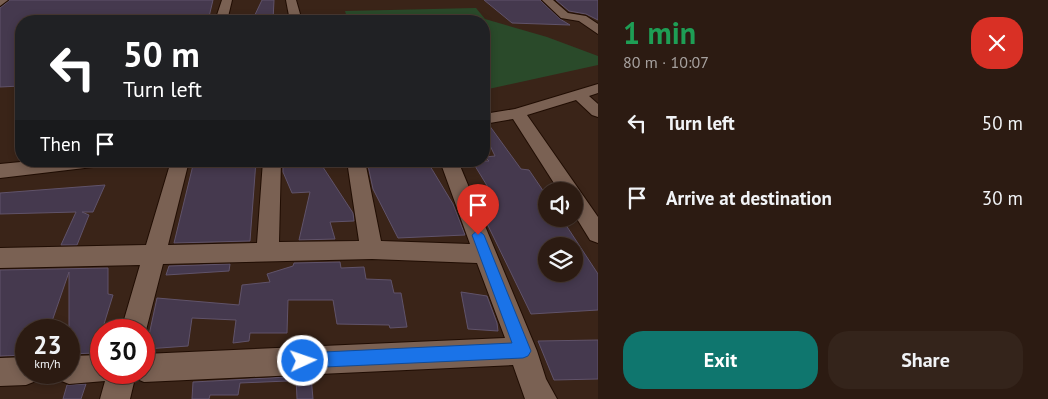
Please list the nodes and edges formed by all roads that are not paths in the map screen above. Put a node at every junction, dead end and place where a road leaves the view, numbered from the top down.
1 (3, 0) edge
2 (227, 0) edge
3 (291, 0) edge
4 (547, 0) edge
5 (0, 3) edge
6 (223, 15) edge
7 (295, 15) edge
8 (598, 30) edge
9 (598, 88) edge
10 (578, 94) junction
11 (598, 112) edge
12 (516, 113) junction
13 (490, 118) edge
14 (37, 167) edge
15 (178, 167) edge
16 (272, 167) edge
17 (357, 167) edge
18 (451, 167) edge
19 (0, 171) edge
20 (563, 182) edge
21 (583, 212) edge
22 (598, 234) edge
23 (372, 250) junction
24 (267, 253) junction
25 (156, 254) junction
26 (485, 254) junction
27 (0, 258) edge
28 (137, 319) edge
29 (523, 351) junction
30 (155, 368) edge
31 (15, 371) edge
32 (0, 372) edge
33 (119, 384) edge
34 (115, 399) edge
35 (542, 399) edge

1 - 5 street
2 - 6 street
3 - 7 street
4 - 8 street
9 - 10 street
10 - 11 street
10 - 12 street
12 - 13 street
12 - 20 street
14 - 19 street
15 - 25 street
16 - 24 street
17 - 23 street
18 - 26 street
21 - 22 street
23 - 24 street
23 - 26 street
24 - 25 street
25 - 27 street
25 - 28 street
26 - 29 street
29 - 30 street
29 - 35 street
31 - 32 street
33 - 34 street

